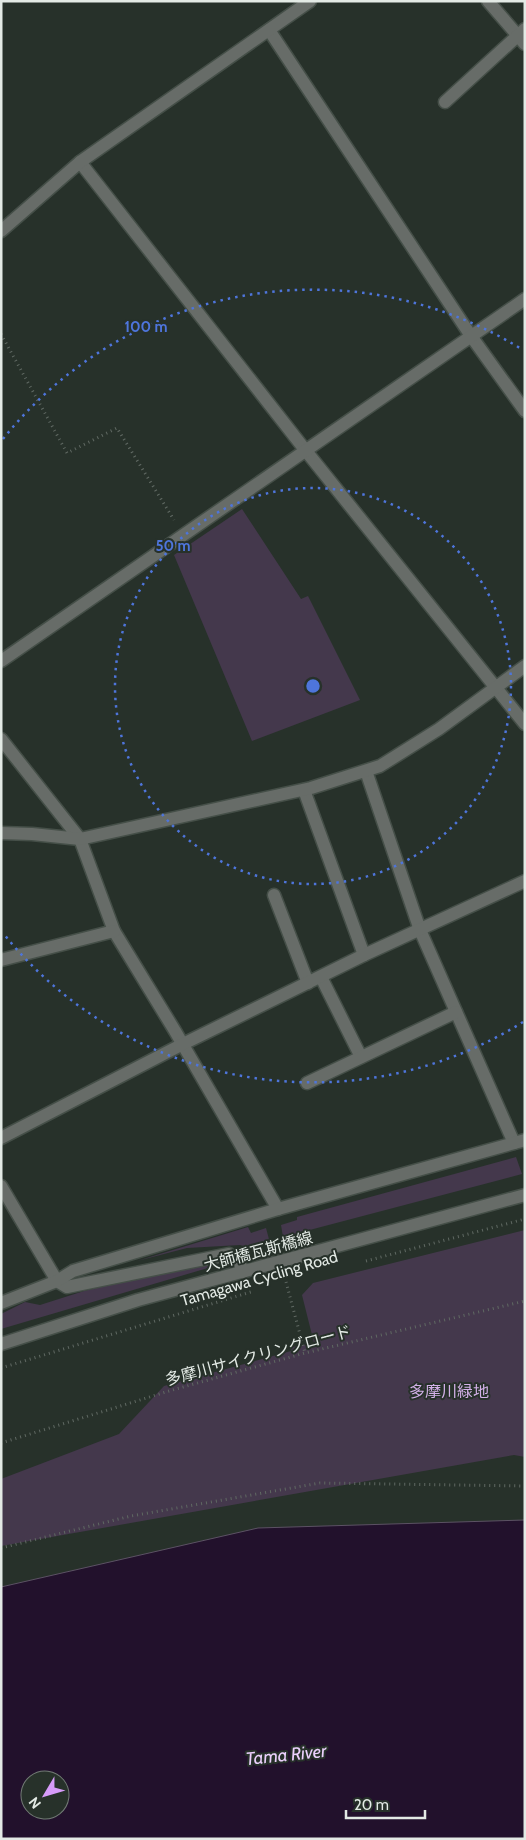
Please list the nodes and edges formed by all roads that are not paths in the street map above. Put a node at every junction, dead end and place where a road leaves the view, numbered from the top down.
1 (310, 1) edge
2 (488, 1) edge
3 (269, 30) junction
4 (522, 36) edge
5 (445, 102) dead end
6 (80, 162) junction
7 (1, 231) edge
8 (525, 299) edge
9 (471, 336) junction
10 (525, 411) edge
11 (306, 451) junction
12 (1, 661) edge
13 (525, 666) edge
14 (494, 686) junction
15 (525, 724) edge
16 (1, 739) edge
17 (366, 771) junction
18 (304, 790) junction
19 (1, 833) edge
20 (80, 839) junction
21 (525, 880) edge
22 (274, 895) dead end
23 (420, 930) junction
24 (114, 931) junction
25 (364, 955) junction
26 (1, 960) edge
27 (321, 977) junction
28 (308, 983) junction
29 (456, 1012) junction
30 (183, 1044) junction
31 (362, 1056) junction
32 (306, 1083) dead end
33 (1, 1138) edge
34 (520, 1142) edge
35 (1, 1186) edge
36 (525, 1195) edge
37 (278, 1208) junction
38 (243, 1272) junction
39 (57, 1281) junction
40 (1, 1303) edge
41 (1, 1344) edge

1 - 3 street
2 - 4 street
3 - 6 street
3 - 9 street
4 - 5 street
6 - 7 street
6 - 11 street
8 - 9 street
9 - 10 street
9 - 11 street
11 - 12 street
11 - 14 street
13 - 14 street
14 - 15 street
14 - 17 street
16 - 20 street
17 - 18 street
17 - 23 street
18 - 20 street
18 - 25 street
19 - 20 street
20 - 24 street
21 - 23 street
22 - 28 street
23 - 25 street
23 - 29 street
24 - 26 street
24 - 30 street
25 - 27 street
27 - 28 street
27 - 31 street
28 - 30 street
29 - 31 street
29 - 34 street
30 - 33 street
30 - 37 street
31 - 32 street
34 - 37 street
35 - 39 street
36 - 38 street, 大師橋瓦斯橋線
37 - 39 street
38 - 39 street
38 - 41 street, 大師橋瓦斯橋線
39 - 40 street

